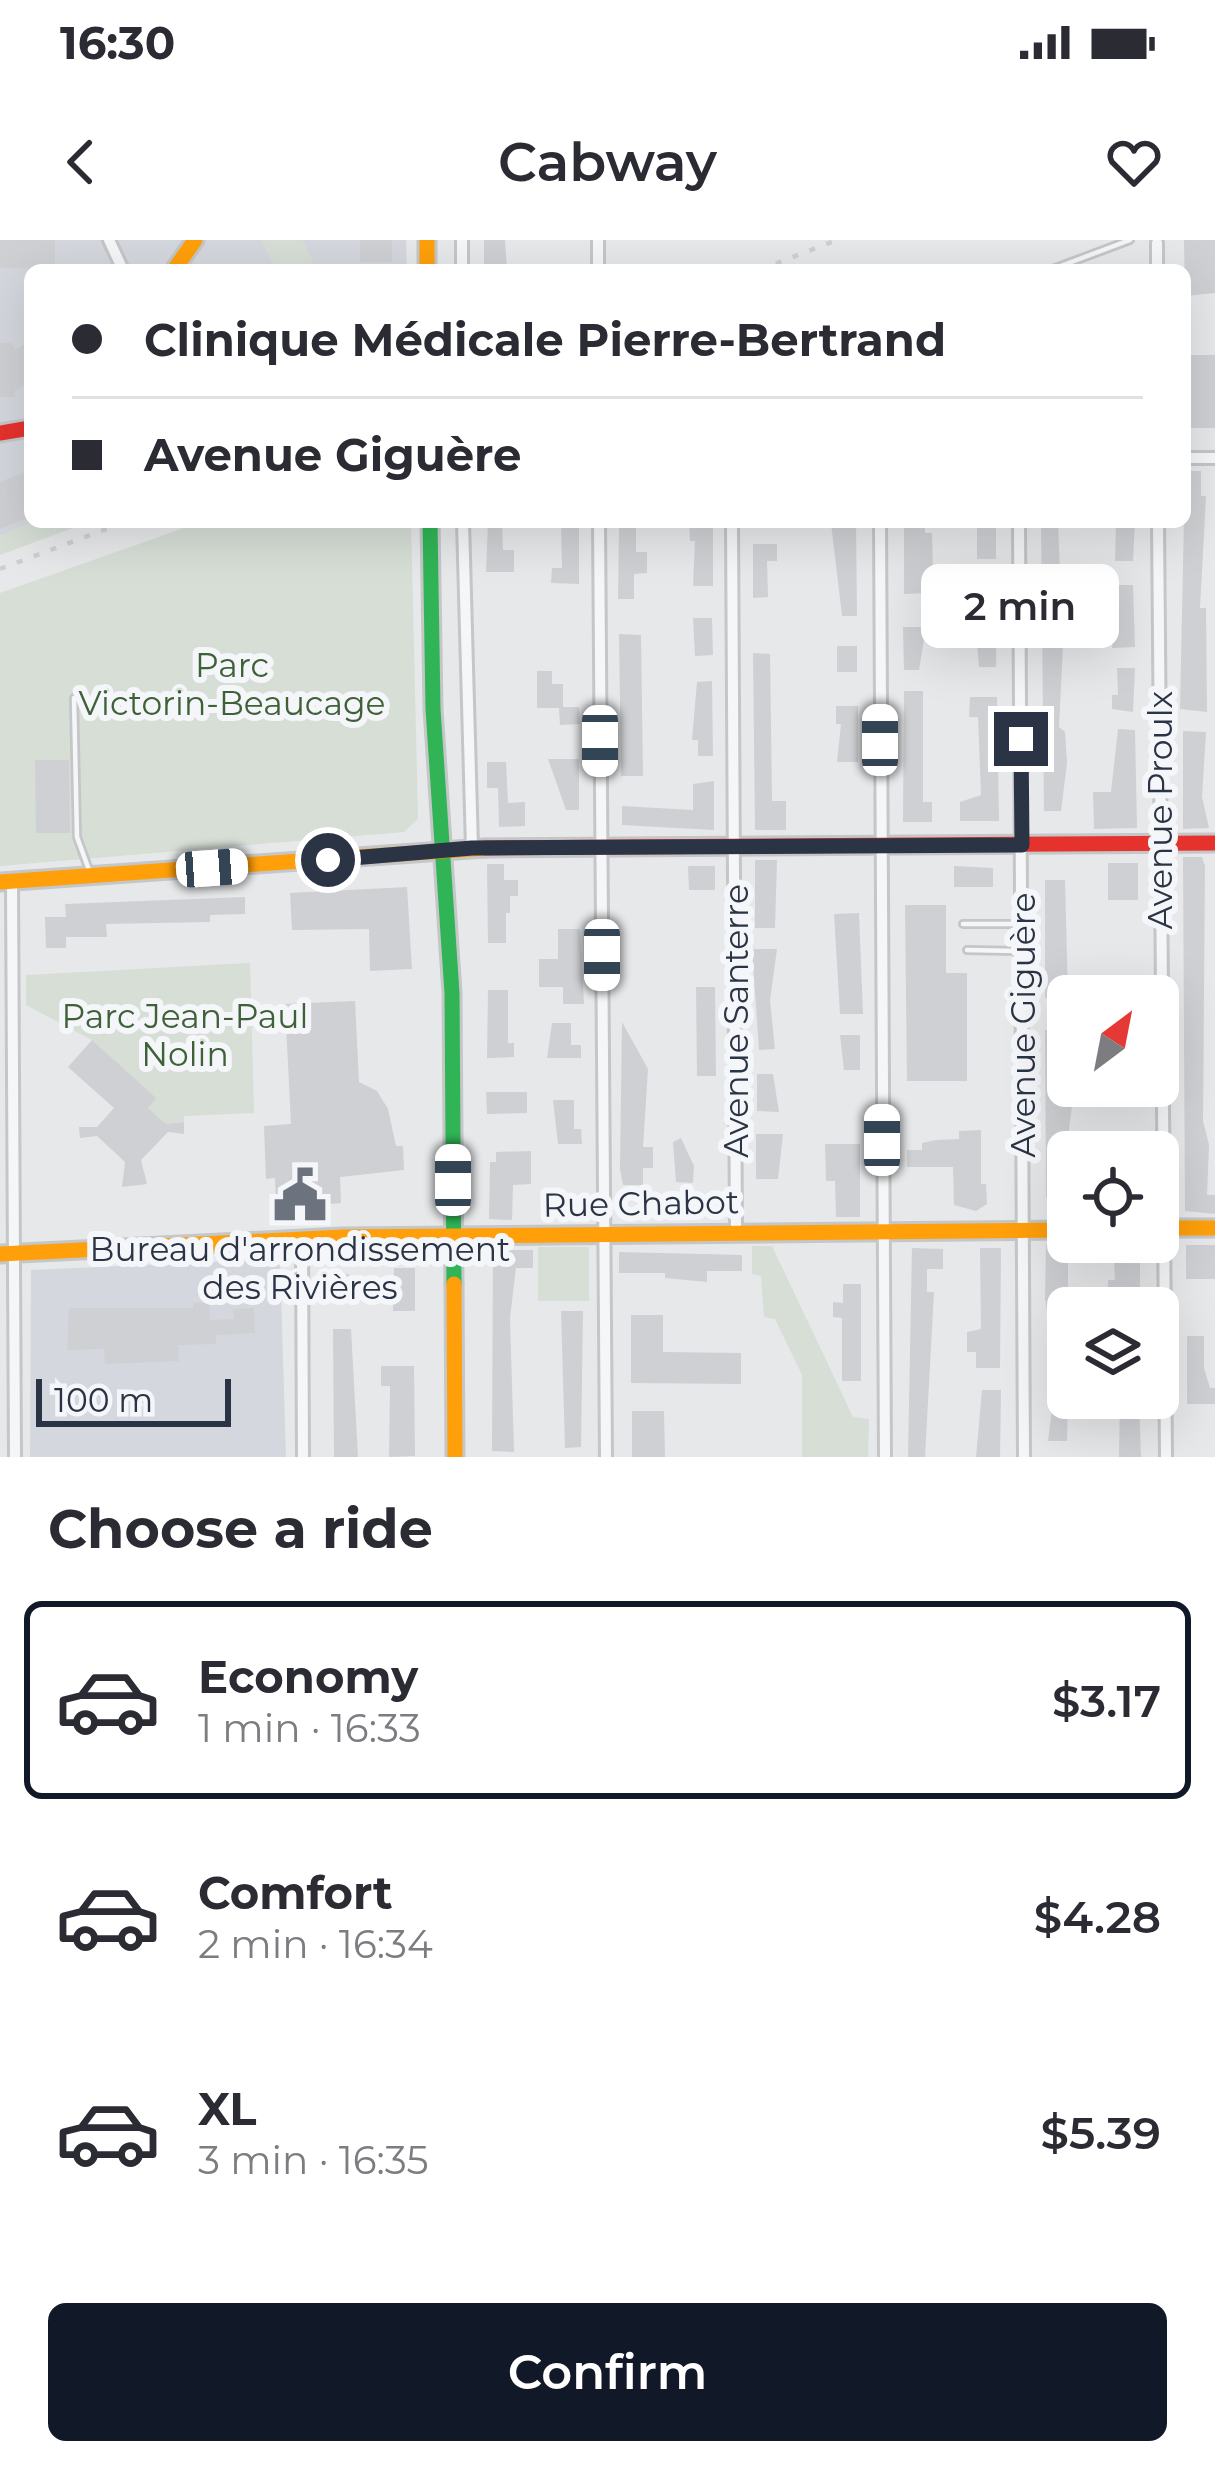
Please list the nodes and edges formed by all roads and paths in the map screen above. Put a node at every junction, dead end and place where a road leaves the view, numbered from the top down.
1 (1130, 240) edge
2 (1066, 264) edge
3 (430, 528) edge
4 (463, 528) edge
5 (599, 528) edge
6 (732, 528) edge
7 (880, 528) edge
8 (1018, 528) edge
9 (1159, 528) edge
10 (74, 698) dead end
11 (1215, 843) edge
12 (1159, 844) junction
13 (1022, 845) junction
14 (735, 847) junction
15 (882, 847) junction
16 (472, 848) junction
17 (601, 849) junction
18 (442, 850) junction
19 (90, 877) junction
20 (6, 882) edge
21 (963, 924) dead end
22 (1022, 924) junction
23 (967, 950) dead end
24 (1022, 951) junction
25 (6, 1007) edge
26 (1160, 1131) edge
27 (6, 1132) edge
28 (1179, 1228) edge
29 (1215, 1228) edge
30 (1047, 1230) edge
31 (882, 1231) junction
32 (1024, 1231) junction
33 (604, 1233) junction
34 (736, 1233) junction
35 (454, 1236) junction
36 (302, 1238) junction
37 (8, 1255) edge
38 (1162, 1263) edge
39 (0, 1380) edge
40 (15, 1380) junction
41 (15, 1457) edge
42 (302, 1457) edge
43 (455, 1457) edge
44 (606, 1457) edge
45 (885, 1457) edge
46 (1024, 1457) edge
47 (1166, 1457) edge

1 - 2 lane
3 - 18 street
4 - 16 street
5 - 17 street
6 - 14 street, Avenue Santerre
7 - 15 street
8 - 13 street, Avenue Giguère
9 - 12 street, Avenue Proulx
10 - 19 lane
11 - 12 street
12 - 13 street
12 - 26 street, Avenue Proulx
13 - 15 street
13 - 22 street, Avenue Giguère
14 - 15 street
14 - 17 street
14 - 34 street, Avenue Santerre
15 - 31 street
16 - 17 street
16 - 18 street
17 - 33 street
18 - 19 street
18 - 35 street
19 - 20 street
20 - 25 street
21 - 22 lane
22 - 24 street, Avenue Giguère
23 - 24 lane
24 - 32 street, Avenue Giguère
25 - 27 street
27 - 37 street
28 - 29 street
30 - 32 street, Rue Chabot
31 - 32 street, Rue Chabot
31 - 34 street, Rue Chabot
31 - 45 street
32 - 46 street, Avenue Giguère
33 - 34 street, Rue Chabot
33 - 35 street, Rue Chabot
33 - 44 street
35 - 36 street, Rue Chabot
35 - 43 street
36 - 37 street, Rue Chabot
36 - 42 street
37 - 40 street
38 - 47 street, Avenue Proulx
39 - 40 street
40 - 41 street

